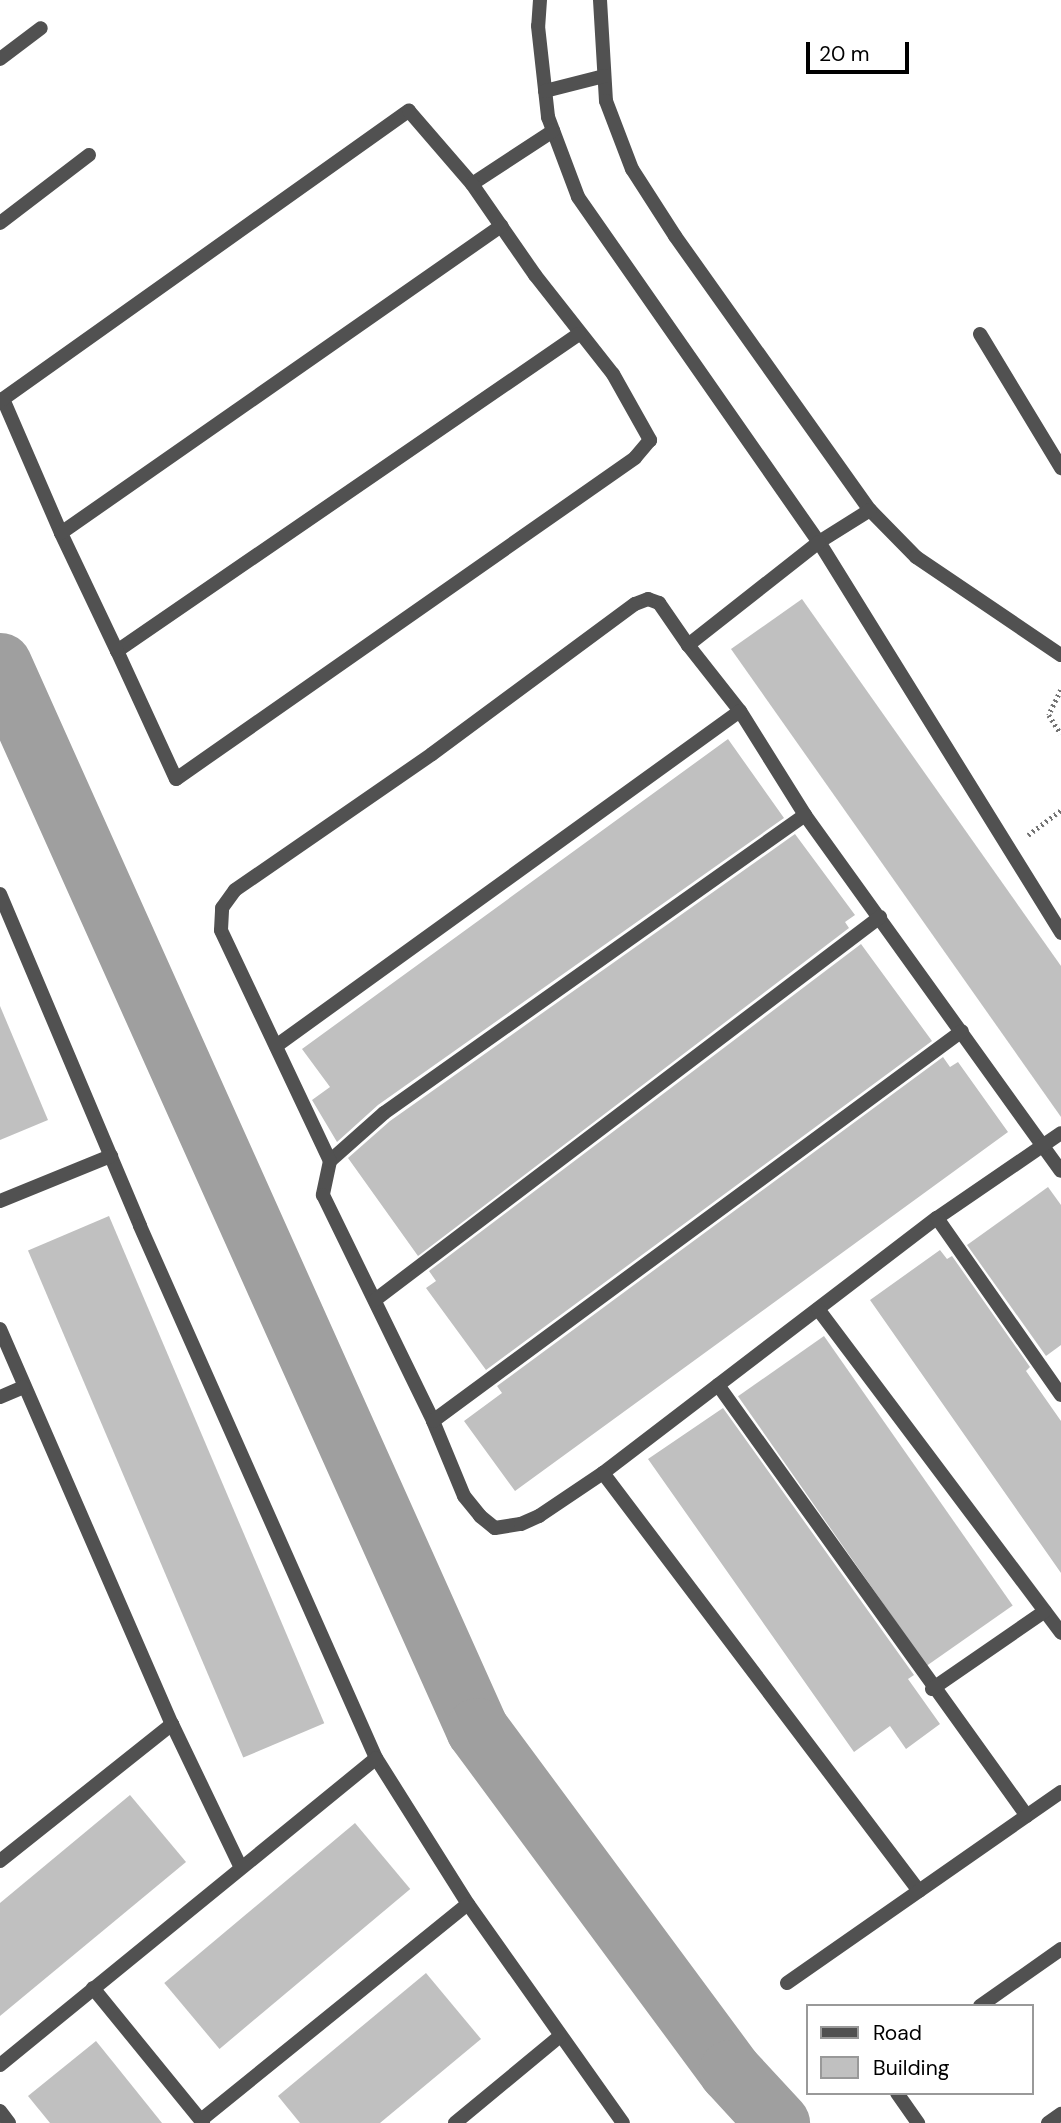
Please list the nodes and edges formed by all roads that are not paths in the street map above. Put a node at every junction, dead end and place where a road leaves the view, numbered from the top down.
1 (540, 0) edge
2 (600, 0) edge
3 (41, 28) dead end
4 (0, 59) edge
5 (604, 76) junction
6 (545, 91) junction
7 (553, 131) junction
8 (89, 155) dead end
9 (472, 184) junction
10 (0, 223) edge
11 (500, 226) junction
12 (579, 334) junction
13 (980, 334) dead end
14 (1, 395) edge
15 (1061, 468) edge
16 (870, 510) junction
17 (61, 533) junction
18 (819, 542) junction
19 (688, 645) junction
20 (117, 651) junction
21 (1061, 655) edge
22 (740, 711) junction
23 (805, 815) junction
24 (0, 894) edge
25 (880, 917) junction
26 (1061, 933) edge
27 (962, 1031) junction
28 (276, 1046) junction
29 (1061, 1133) edge
30 (1042, 1145) junction
31 (111, 1156) junction
32 (331, 1161) junction
33 (1061, 1171) edge
34 (0, 1201) edge
35 (937, 1218) junction
36 (375, 1300) junction
37 (818, 1309) junction
38 (0, 1329) edge
39 (718, 1385) junction
40 (23, 1387) junction
41 (1061, 1395) edge
42 (0, 1397) edge
43 (433, 1421) junction
44 (603, 1473) junction
45 (1045, 1611) junction
46 (1061, 1633) edge
47 (932, 1689) junction
48 (172, 1724) junction
49 (376, 1758) junction
50 (1061, 1792) edge
51 (1027, 1816) junction
52 (0, 1861) edge
53 (240, 1866) junction
54 (919, 1891) junction
55 (468, 1904) junction
56 (1061, 1949) edge
57 (787, 1983) dead end
58 (93, 1988) junction
59 (984, 2004) edge
60 (559, 2037) junction
61 (0, 2065) edge
62 (898, 2095) edge
63 (0, 2111) edge
64 (1061, 2114) edge
65 (202, 2122) edge
66 (9, 2123) edge
67 (455, 2123) edge
68 (624, 2123) edge
69 (918, 2123) edge
70 (1048, 2123) edge

1 - 6 street
2 - 5 street
3 - 4 street
5 - 6 street
5 - 16 street
6 - 7 street
7 - 9 street
7 - 18 street
8 - 10 street
9 - 11 street
9 - 14 street
11 - 12 street
11 - 17 street
12 - 20 street
12 - 20 street
13 - 15 street
14 - 17 street
16 - 18 street
16 - 21 street
17 - 20 street
18 - 19 street
18 - 26 street
19 - 22 street
19 - 28 street
22 - 23 street
22 - 28 street
23 - 25 street
23 - 32 street
24 - 31 street
25 - 27 street
25 - 36 street
27 - 30 street
27 - 43 street
28 - 32 street
29 - 30 street
30 - 33 street
30 - 35 street
31 - 34 street
31 - 49 street
32 - 36 street
35 - 37 street
35 - 41 street
36 - 43 street
37 - 39 street
37 - 45 street
38 - 40 street
39 - 44 street
39 - 47 street
40 - 42 street
40 - 48 street
43 - 44 street
44 - 54 street
45 - 46 street
45 - 47 street
47 - 51 street
48 - 52 street
48 - 53 street
49 - 53 street
49 - 55 street
50 - 51 street
51 - 54 street
53 - 58 street
54 - 57 street
55 - 60 street
55 - 65 street
56 - 59 street
58 - 61 street
58 - 65 street
60 - 67 street
60 - 68 street
62 - 69 street
63 - 66 street
64 - 70 street

